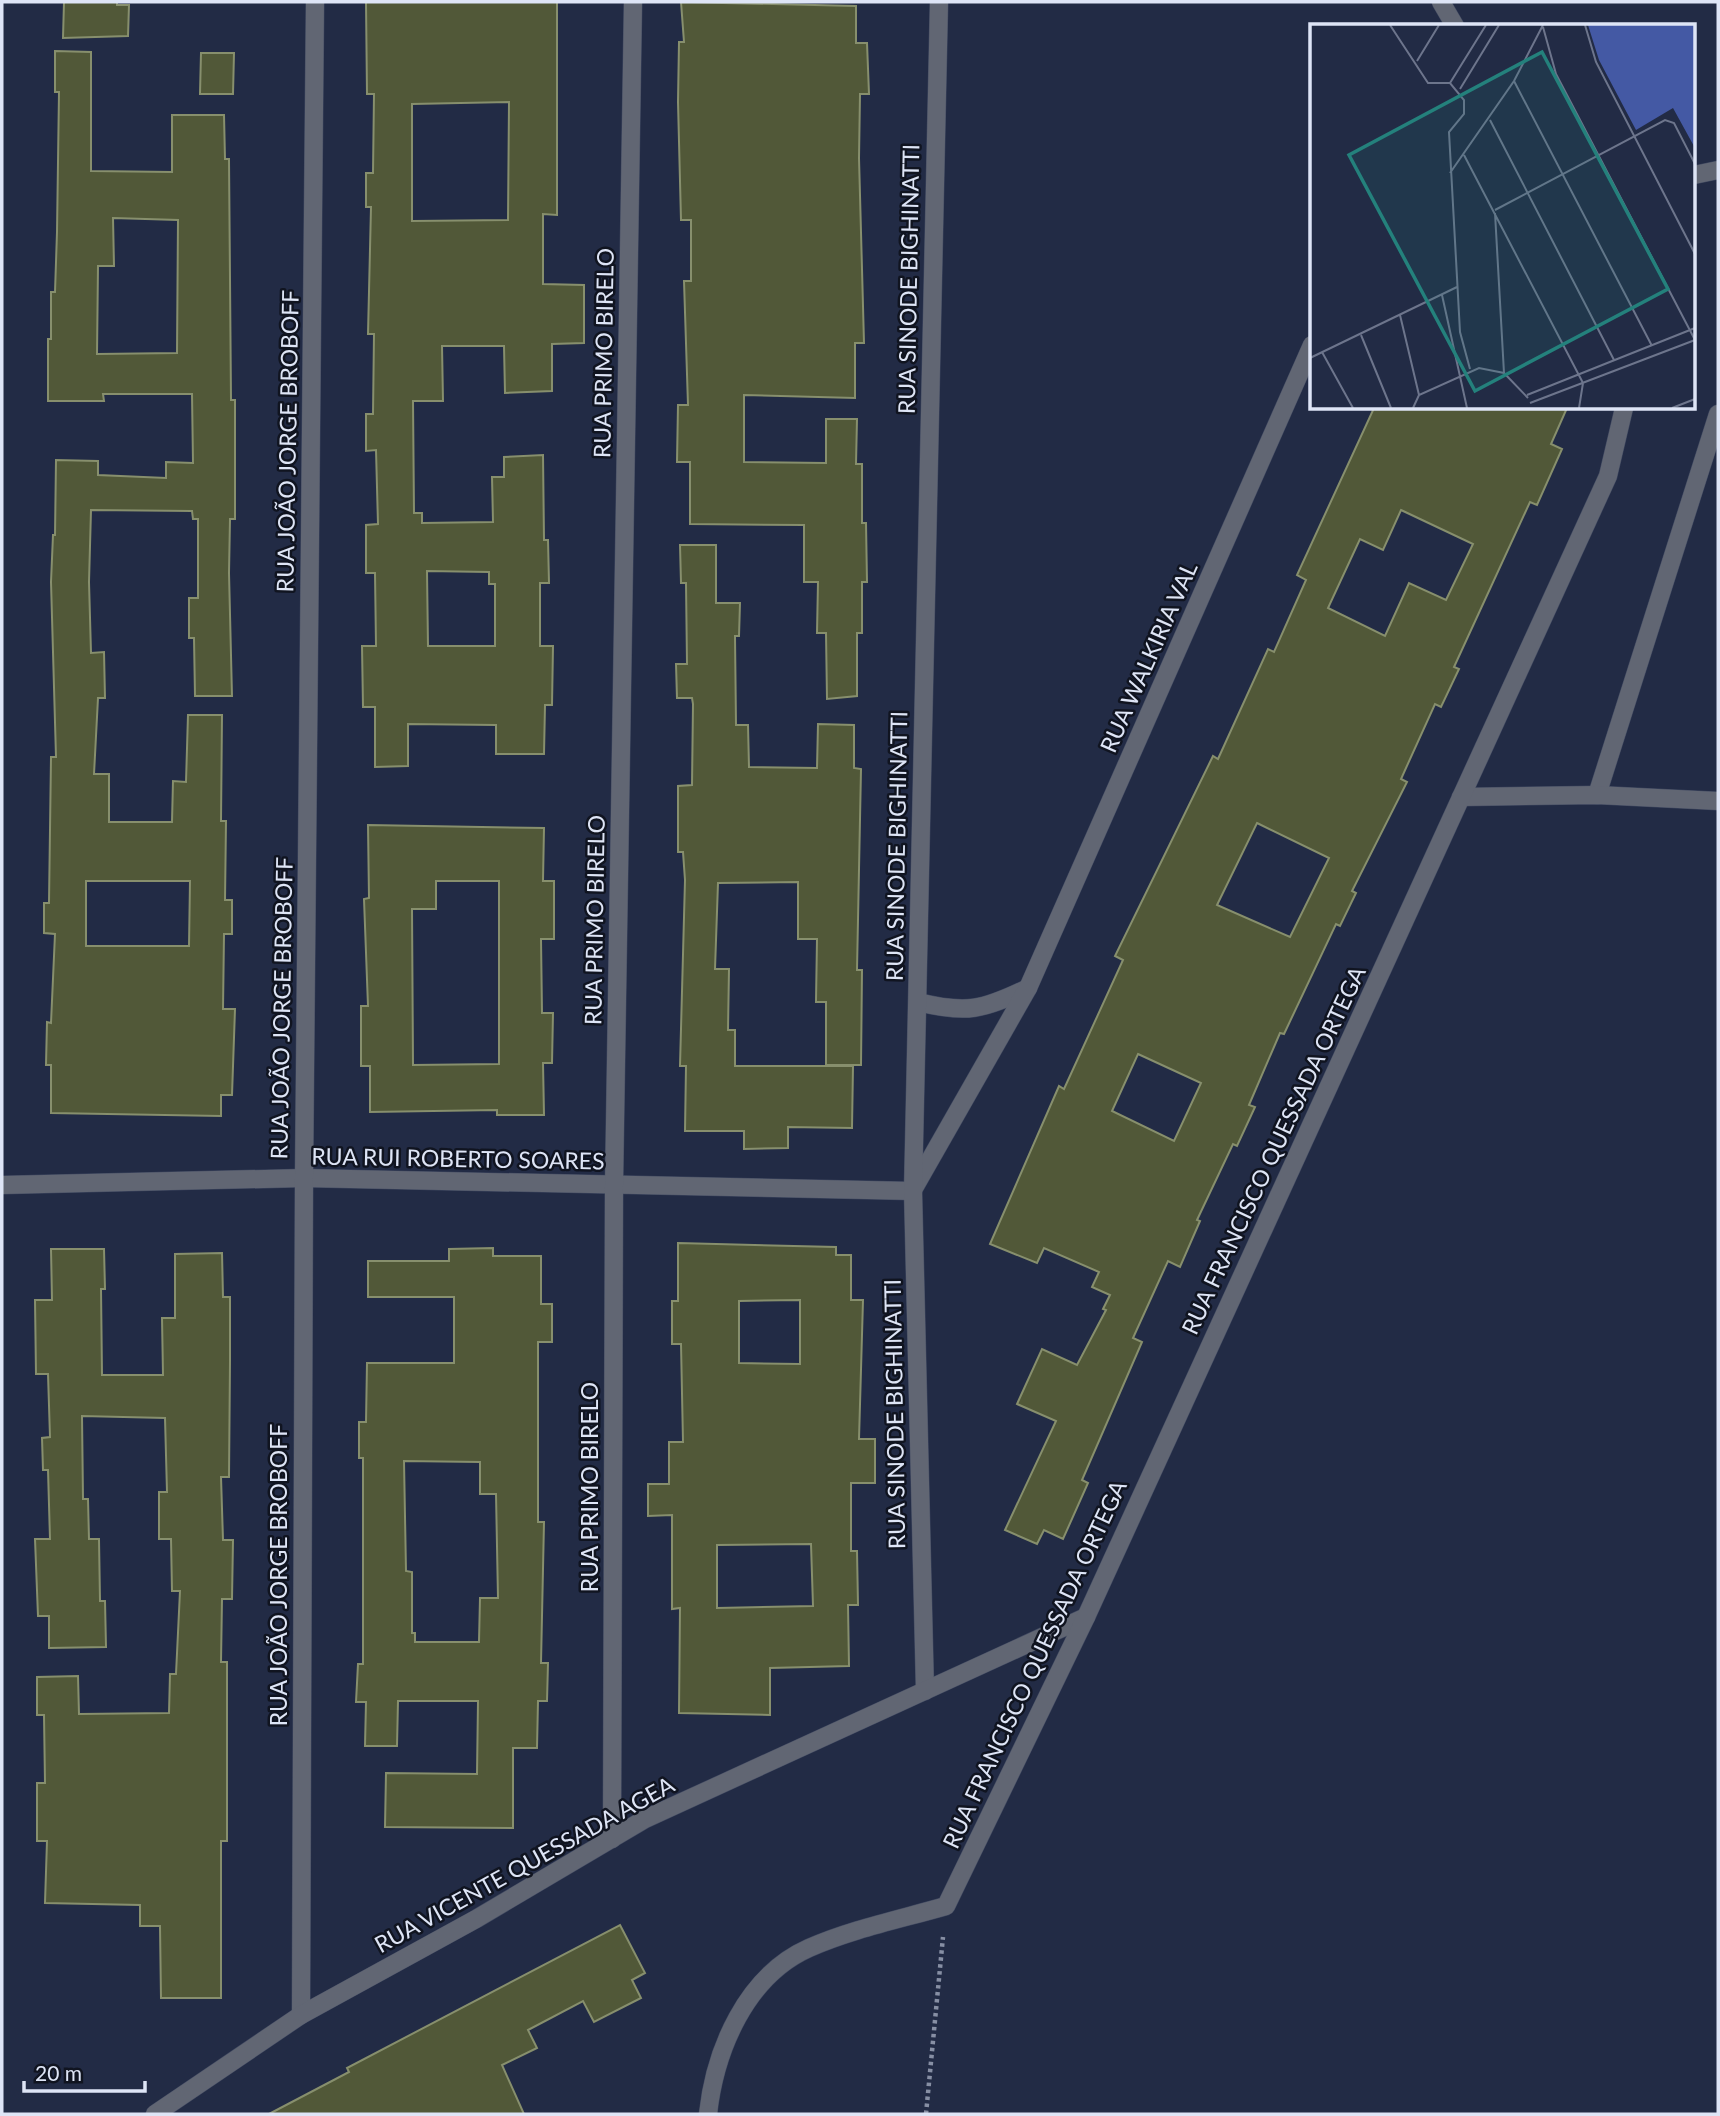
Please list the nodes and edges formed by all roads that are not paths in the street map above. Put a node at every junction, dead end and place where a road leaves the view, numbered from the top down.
1 (315, 2) edge
2 (633, 2) edge
3 (939, 2) edge
4 (1441, 2) edge
5 (1453, 24) edge
6 (1718, 170) edge
7 (1696, 175) edge
8 (1310, 350) edge
9 (1624, 410) edge
10 (1718, 414) edge
11 (1597, 795) junction
12 (1461, 797) junction
13 (1718, 801) edge
14 (1028, 988) junction
15 (918, 1002) junction
16 (304, 1178) junction
17 (2, 1185) edge
18 (614, 1186) junction
19 (913, 1191) junction
20 (1086, 1617) junction
21 (925, 1691) junction
22 (612, 1839) junction
23 (301, 2015) junction
24 (155, 2114) edge
25 (708, 2114) edge

1 - 16 street, RUA JOÃO JORGE BROBOFF
2 - 18 street, RUA PRIMO BIRELO
3 - 15 street, RUA SINODE BIGHINATTI
4 - 5 street
6 - 7 street
8 - 14 street, RUA WALKIRIA VAL
9 - 12 street, RUA FRANCISCO QUESSADA ORTEGA
10 - 11 street
11 - 12 street
11 - 13 street
12 - 20 street, RUA FRANCISCO QUESSADA ORTEGA
14 - 15 street
14 - 19 street, RUA WALKIRIA VAL
15 - 19 street, RUA SINODE BIGHINATTI
16 - 17 street, RUA RUI ROBERTO SOARES
16 - 18 street, RUA RUI ROBERTO SOARES
16 - 23 street, RUA JOÃO JORGE BROBOFF
18 - 19 street, RUA RUI ROBERTO SOARES
18 - 22 street, RUA PRIMO BIRELO
19 - 21 street, RUA SINODE BIGHINATTI
20 - 21 street, RUA VICENTE QUESSADA AGEA
20 - 25 street, RUA FRANCISCO QUESSADA ORTEGA
21 - 22 street, RUA VICENTE QUESSADA AGEA
22 - 23 street, RUA VICENTE QUESSADA AGEA
23 - 24 street, RUA VICENTE QUESSADA AGEA

